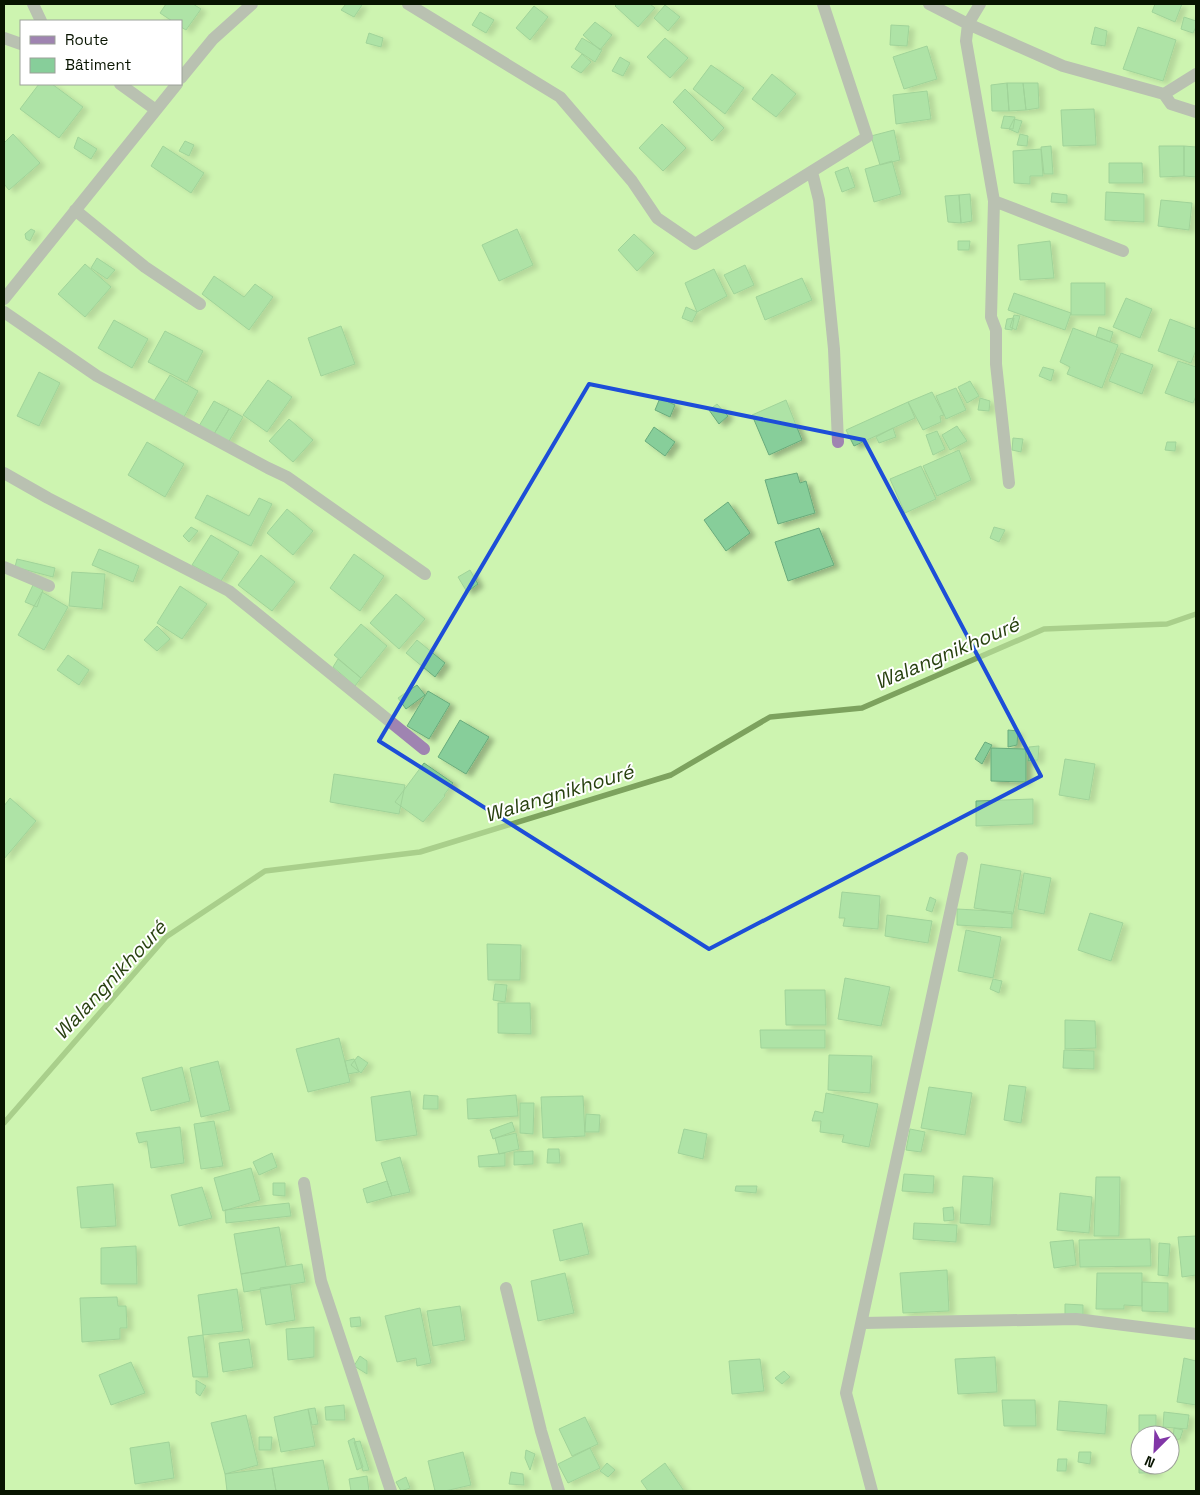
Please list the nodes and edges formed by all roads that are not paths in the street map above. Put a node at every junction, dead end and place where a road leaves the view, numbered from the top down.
1 (33, 4) edge
2 (252, 4) edge
3 (408, 4) edge
4 (823, 4) edge
5 (928, 4) edge
6 (980, 4) edge
7 (41, 20) edge
8 (968, 24) junction
9 (4, 38) edge
10 (20, 44) edge
11 (1196, 74) edge
12 (182, 77) edge
13 (121, 85) edge
14 (176, 85) edge
15 (1164, 94) junction
16 (156, 110) junction
17 (1196, 112) edge
18 (812, 172) junction
19 (994, 201) junction
20 (75, 210) junction
21 (1123, 251) dead end
22 (4, 299) edge
23 (200, 304) dead end
24 (4, 312) edge
25 (838, 442) dead end
26 (4, 472) edge
27 (1009, 483) dead end
28 (4, 567) edge
29 (425, 574) dead end
30 (49, 586) dead end
31 (424, 749) dead end
32 (962, 858) dead end
33 (304, 1183) dead end
34 (506, 1288) dead end
35 (863, 1323) junction
36 (1196, 1334) edge
37 (391, 1491) edge
38 (559, 1491) edge
39 (872, 1491) edge

1 - 7 street
2 - 12 street
3 - 18 street
4 - 18 street
5 - 8 street
6 - 8 street
8 - 15 street
8 - 19 street
9 - 10 street
11 - 15 street
13 - 16 street
14 - 16 street
15 - 17 street
16 - 20 street
18 - 25 street
19 - 21 street
19 - 27 street
20 - 22 street
20 - 23 street
24 - 29 street
26 - 31 street
28 - 30 street
32 - 35 street
33 - 37 street
34 - 38 street
35 - 36 street
35 - 39 street

